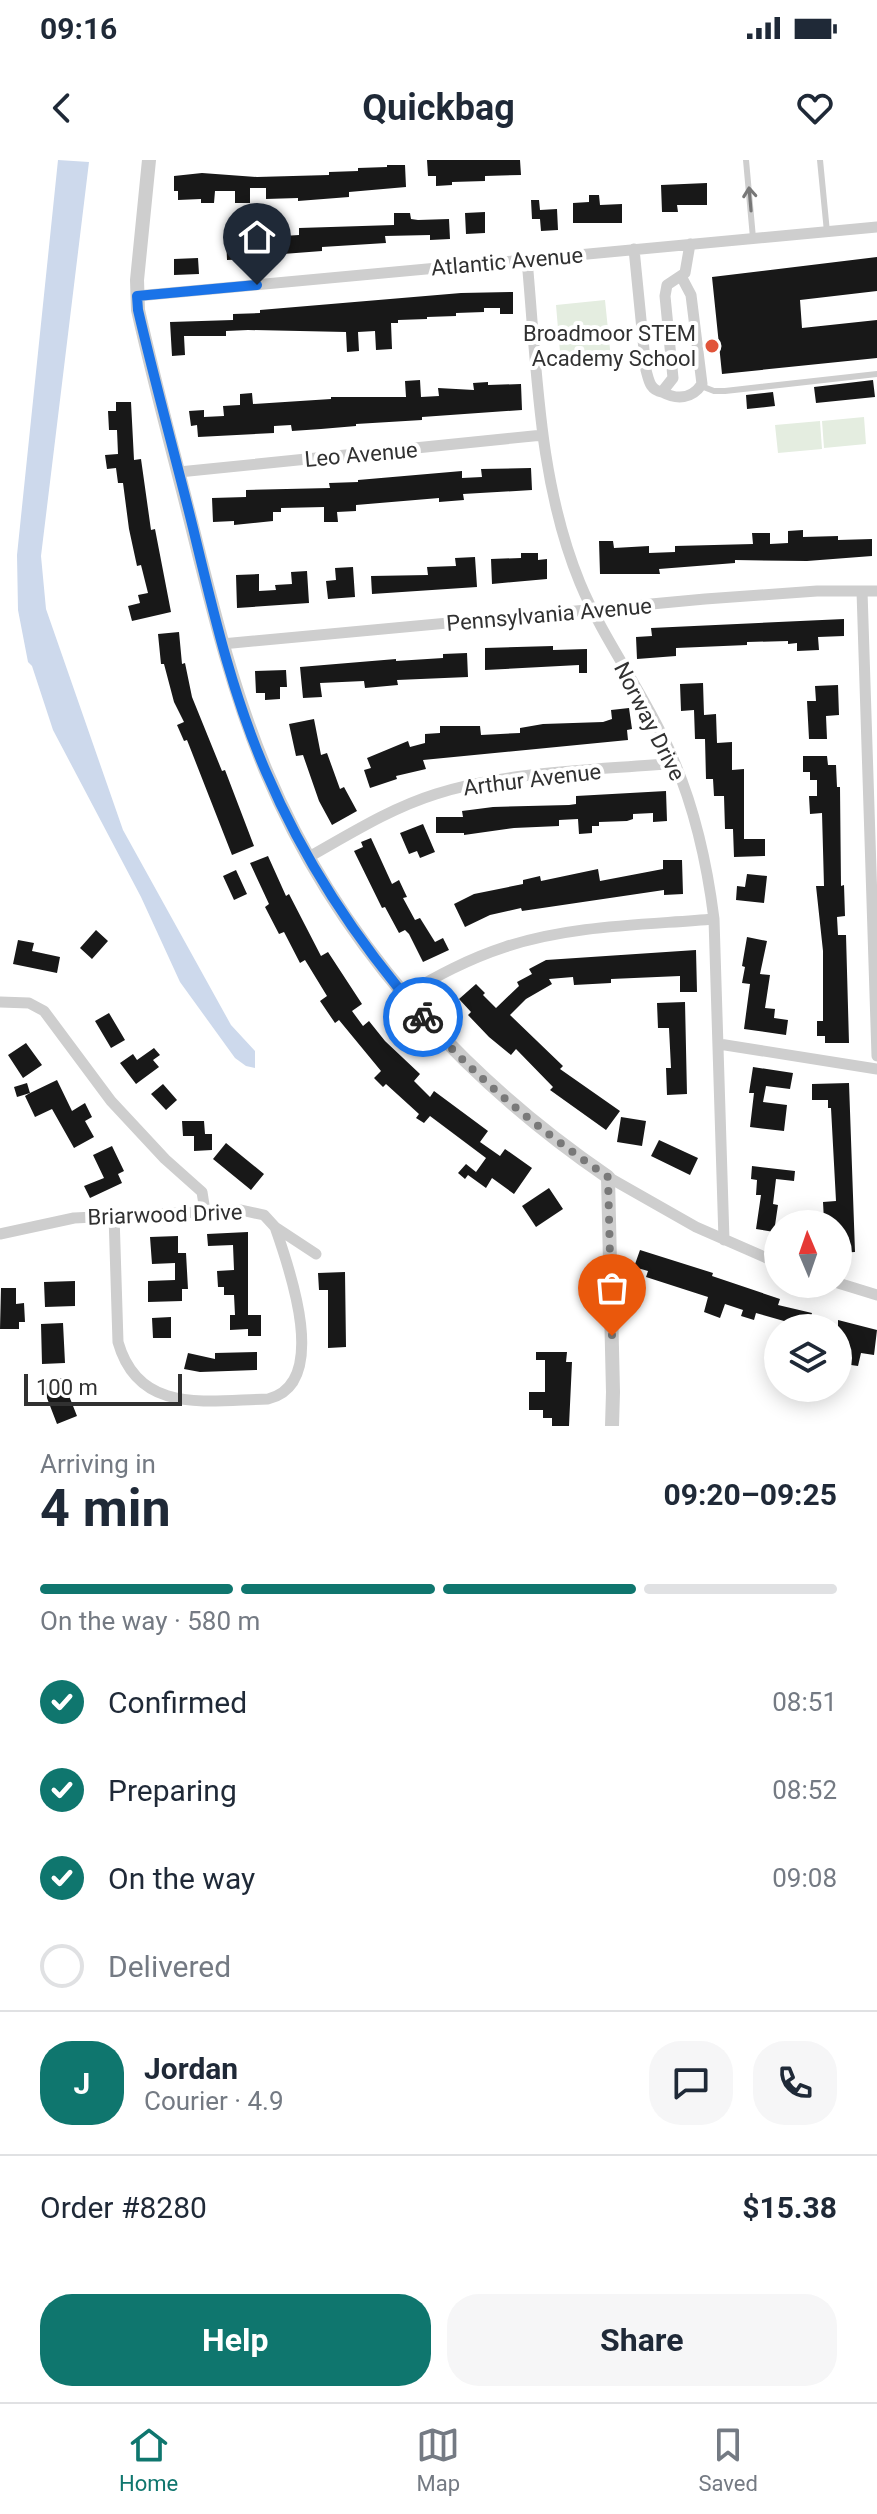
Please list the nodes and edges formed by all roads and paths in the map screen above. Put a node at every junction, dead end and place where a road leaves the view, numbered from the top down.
1 (149, 160) edge
2 (746, 160) edge
3 (820, 160) edge
4 (877, 227) edge
5 (827, 232) junction
6 (753, 238) junction
7 (690, 244) junction
8 (634, 249) junction
9 (527, 260) junction
10 (681, 276) junction
11 (137, 296) junction
12 (877, 374) edge
13 (701, 386) junction
14 (662, 392) junction
15 (543, 435) junction
16 (179, 472) junction
17 (862, 591) junction
18 (877, 591) edge
19 (593, 610) junction
20 (222, 644) junction
21 (675, 763) junction
22 (309, 857) junction
23 (714, 919) junction
24 (404, 995) junction
25 (0, 1002) edge
26 (719, 1044) junction
27 (877, 1056) edge
28 (877, 1069) edge
29 (608, 1177) junction
30 (205, 1211) junction
31 (114, 1215) junction
32 (275, 1227) junction
33 (0, 1234) edge
34 (724, 1240) junction
35 (316, 1254) dead end
36 (764, 1257) edge
37 (852, 1287) edge
38 (877, 1295) edge
39 (612, 1426) edge

1 - 11 street
6 -> 2 lane
3 - 5 lane
4 - 5 street, Atlantic Avenue
5 - 6 street, Atlantic Avenue
6 - 7 street, Atlantic Avenue
7 - 8 street, Atlantic Avenue
7 - 10 street
8 - 9 street, Atlantic Avenue
8 - 14 street
9 - 11 street, Atlantic Avenue
9 - 15 street, Norway Drive
10 - 13 street
10 - 14 street
11 - 16 street
12 - 13 lane
13 - 14 street
15 - 16 street, Leo Avenue
15 - 19 street, Norway Drive
16 - 20 street
17 - 18 street, Pennsylvania Avenue
17 - 19 street, Pennsylvania Avenue
17 - 27 street
19 - 20 street, Pennsylvania Avenue
19 - 21 street, Norway Drive
20 - 22 street
21 - 22 street, Arthur Avenue
21 - 23 street, Norway Drive
22 - 24 street
23 - 24 street
23 - 26 street, Norway Drive
24 - 29 street
25 - 30 street
26 - 28 street
26 - 34 street, Norway Drive
29 - 34 street
29 - 39 street
30 - 31 street, Briarwood Drive
30 - 32 street, Briarwood Drive
31 - 32 street
31 - 33 street, Briarwood Drive
32 - 35 street, Briarwood Drive
34 - 36 street
37 - 38 street

